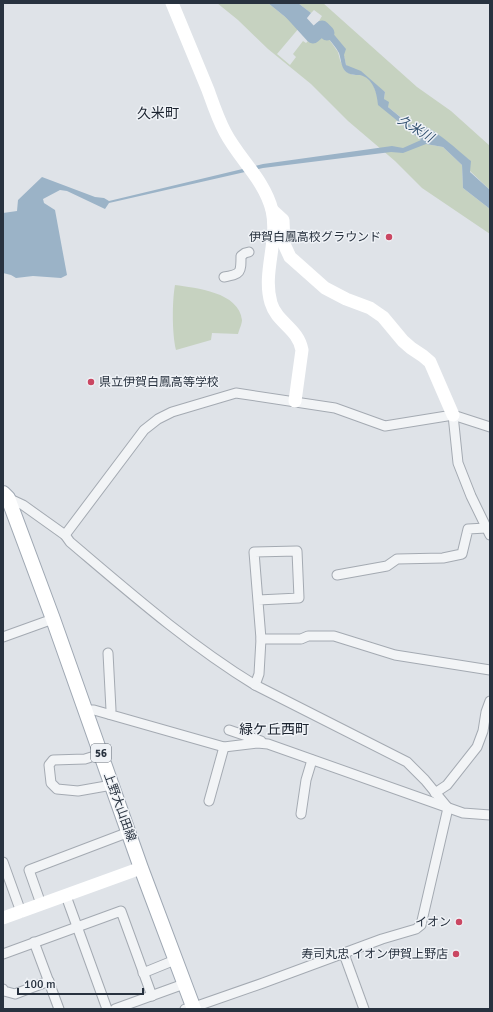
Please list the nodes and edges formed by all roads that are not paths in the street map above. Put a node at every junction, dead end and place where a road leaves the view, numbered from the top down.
1 (172, 3) edge
2 (272, 210) junction
3 (249, 252) dead end
4 (224, 276) dead end
5 (295, 401) junction
6 (453, 415) junction
7 (490, 427) edge
8 (5, 497) edge
9 (488, 531) edge
10 (66, 535) junction
11 (336, 575) dead end
12 (258, 600) junction
13 (53, 619) junction
14 (3, 638) edge
15 (261, 640) junction
16 (108, 653) dead end
17 (490, 670) edge
18 (255, 685) junction
19 (490, 701) edge
20 (85, 710) junction
21 (109, 714) junction
22 (228, 730) dead end
23 (268, 744) junction
24 (224, 748) junction
25 (101, 754) junction
26 (312, 760) junction
27 (112, 785) junction
28 (435, 793) junction
29 (209, 801) dead end
30 (448, 808) junction
31 (301, 814) dead end
32 (490, 815) edge
33 (129, 832) junction
34 (3, 862) edge
35 (141, 868) junction
36 (66, 896) junction
37 (41, 904) junction
38 (21, 912) junction
39 (3, 918) edge
40 (77, 926) junction
41 (34, 942) junction
42 (3, 954) edge
43 (344, 954) junction
44 (175, 960) junction
45 (143, 973) junction
46 (49, 981) junction
47 (184, 984) junction
48 (3, 989) edge
49 (152, 996) junction
50 (191, 1008) edge
51 (59, 1009) edge
52 (107, 1009) edge
53 (115, 1009) edge
54 (364, 1009) edge

1 - 2 street
2 - 5 street
2 - 6 street
3 - 4 street
5 - 6 street
5 - 10 street
6 - 7 street
6 - 9 street
8 - 10 street
8 - 13 main road, 上野大山田線 / 56
9 - 11 street
10 - 18 street
12 - 12 street
12 - 15 street
13 - 14 street
13 - 20 main road, 上野大山田線 / 56
15 - 17 street
15 - 18 street
16 - 21 street
18 - 28 street
19 - 28 street
20 - 21 street
20 - 25 main road, 上野大山田線 / 56
21 - 24 street
22 - 23 street
23 - 24 street
23 - 26 street
24 - 29 street
25 - 27 main road, 上野大山田線 / 56
25 - 27 street
26 - 30 street
26 - 31 street
27 - 33 main road, 上野大山田線 / 56
28 - 30 street
30 - 32 street
30 - 43 street
33 - 35 main road, 上野大山田線 / 56
33 - 37 street
34 - 38 street
35 - 36 street
35 - 44 main road, 上野大山田線 / 56
36 - 37 street
36 - 40 street
37 - 38 street
38 - 39 street
40 - 41 street
40 - 45 street
40 - 52 street
41 - 42 street
41 - 46 street
43 - 50 street
43 - 54 street
44 - 45 street
44 - 47 main road, 上野大山田線 / 56
45 - 49 street
46 - 48 street
46 - 51 street
47 - 49 street
47 - 50 main road, 上野大山田線 / 56
49 - 53 street

